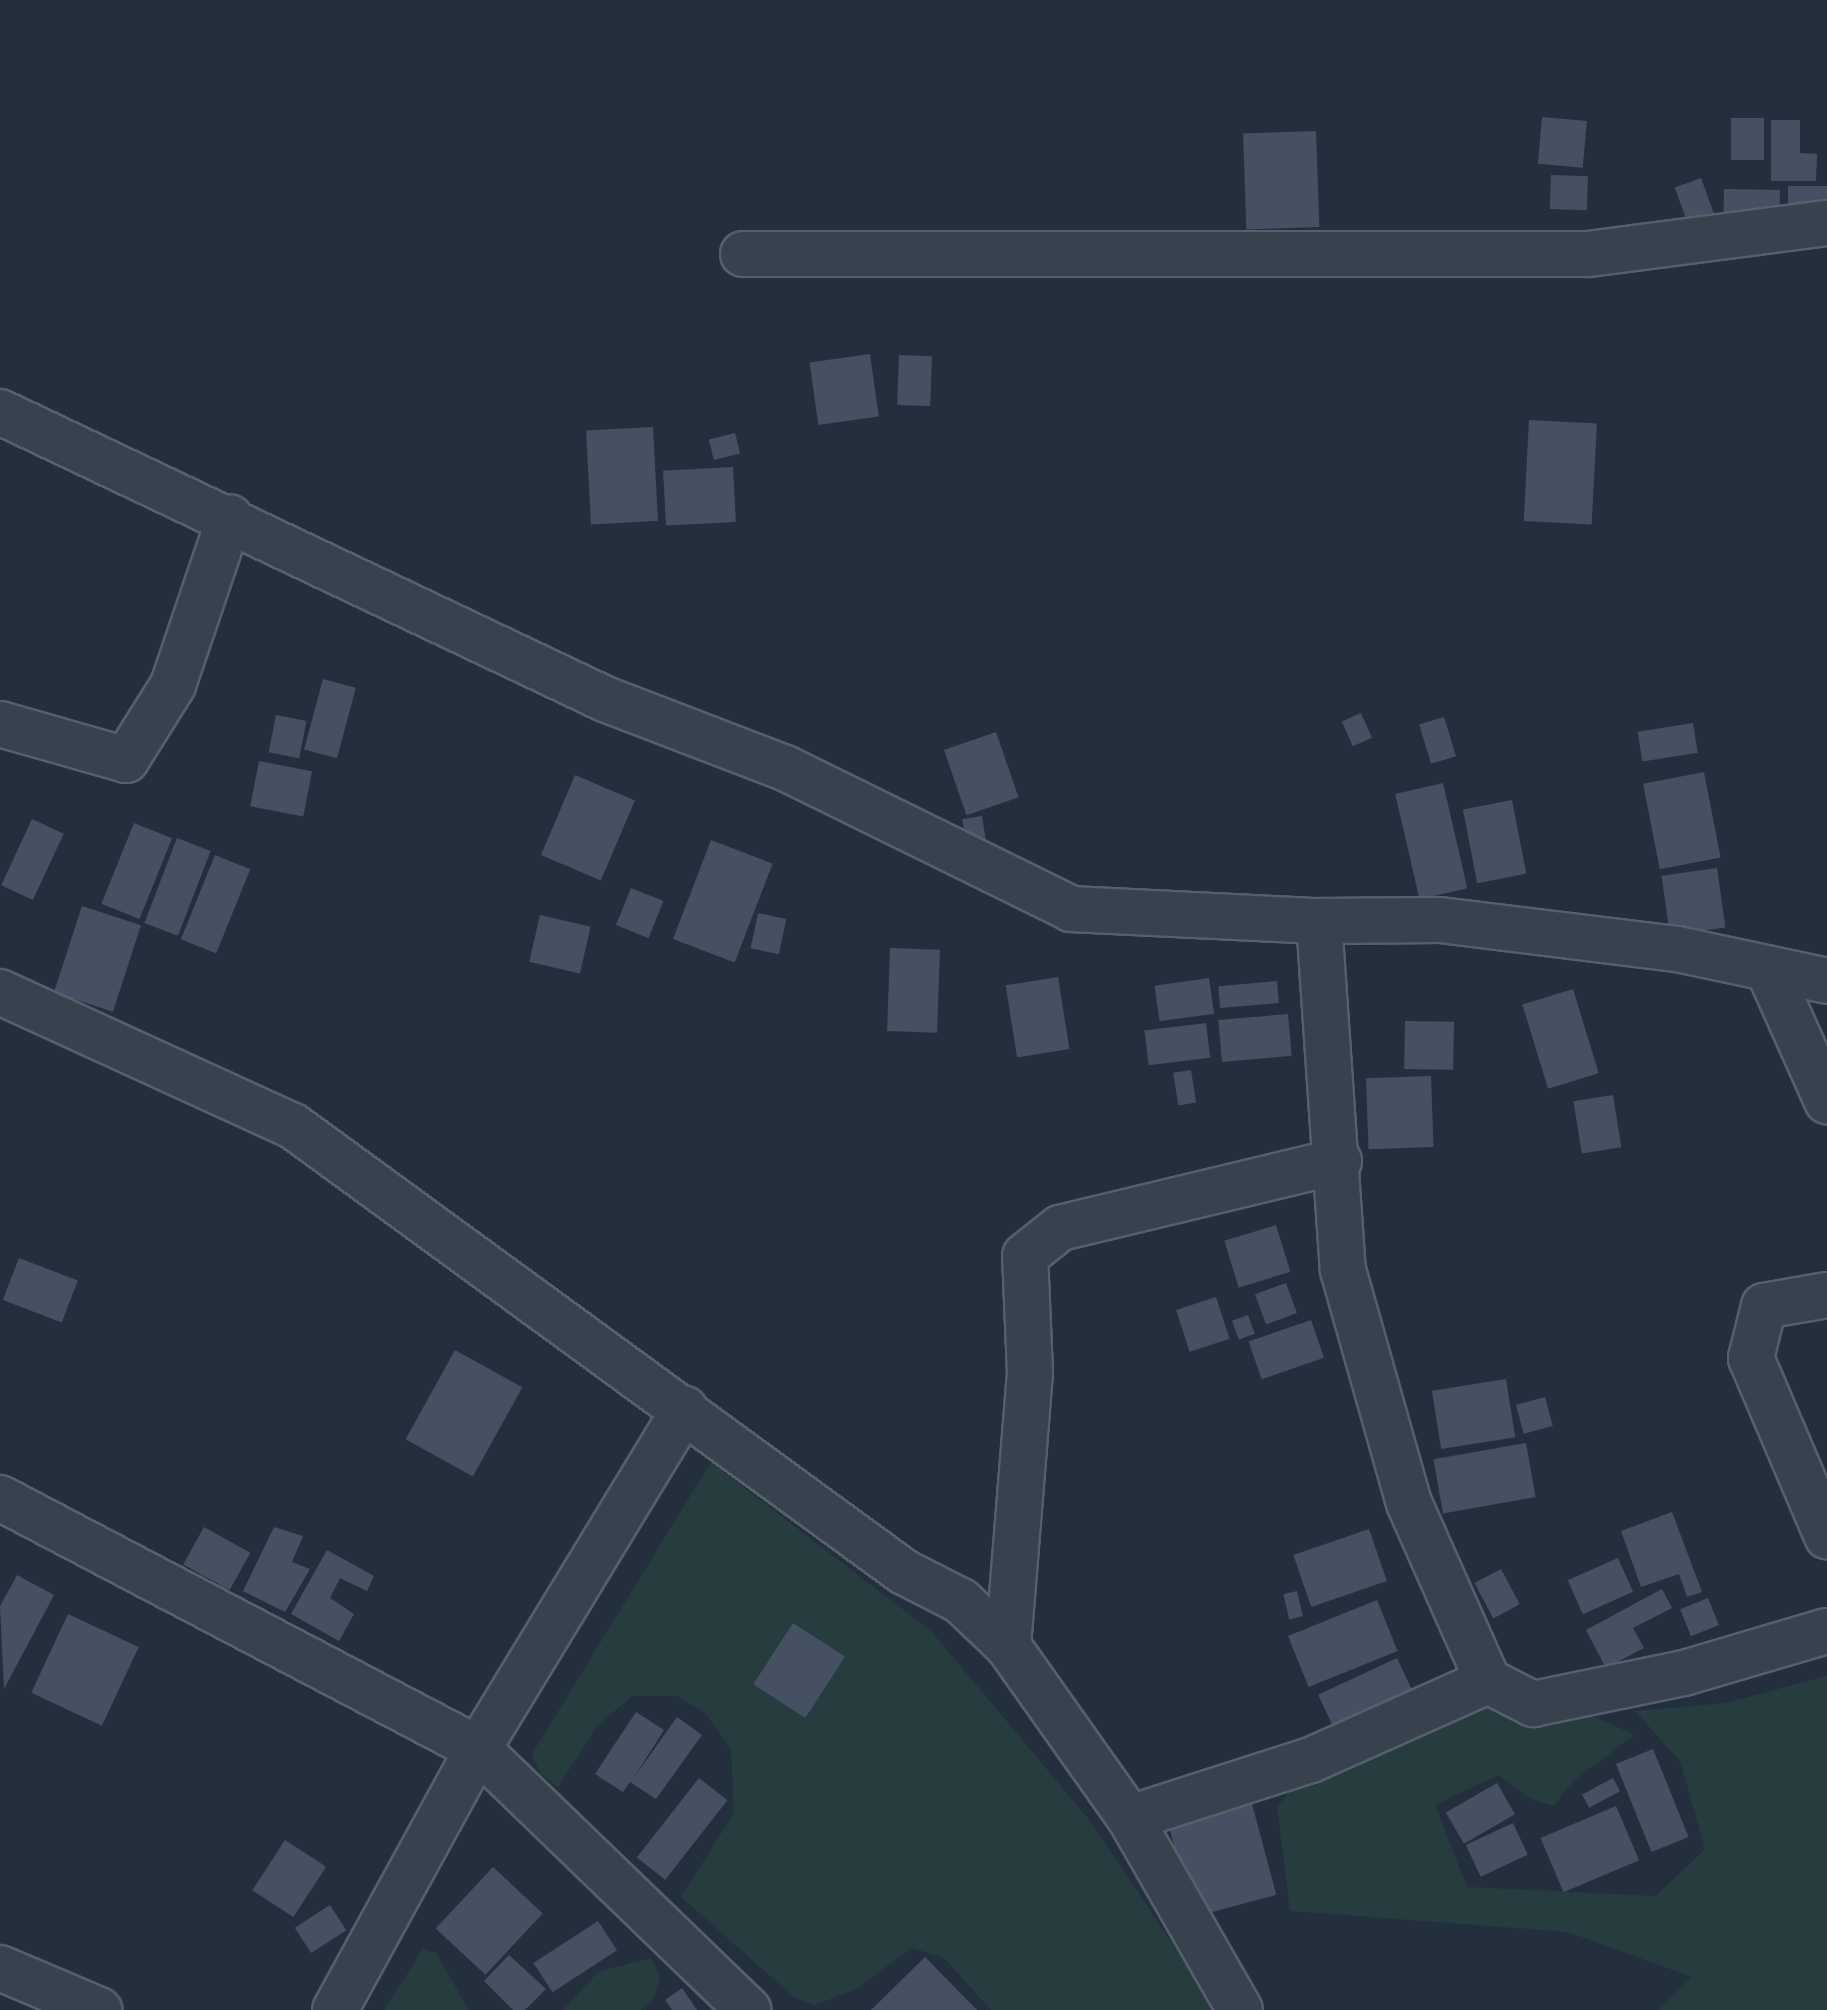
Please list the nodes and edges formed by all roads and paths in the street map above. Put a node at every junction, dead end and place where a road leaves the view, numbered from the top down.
1 (1827, 223) edge
2 (743, 254) dead end
3 (0, 412) edge
4 (230, 517) junction
5 (0, 724) edge
6 (1319, 921) junction
7 (1768, 969) junction
8 (1827, 981) edge
9 (0, 992) edge
10 (1827, 1101) edge
11 (1339, 1161) junction
12 (1827, 1295) edge
13 (685, 1409) junction
14 (0, 1498) edge
15 (1827, 1536) edge
16 (1827, 1631) edge
17 (1008, 1646) junction
18 (1488, 1681) junction
19 (478, 1749) junction
20 (1130, 1818) junction
21 (0, 1968) edge
22 (99, 2010) edge
23 (335, 2010) edge
24 (748, 2010) edge
25 (1240, 2010) edge

1 - 2 street
3 - 4 street
4 - 5 street
4 - 6 street
6 - 7 street
6 - 11 street
7 - 8 street
7 - 10 street
9 - 13 street
11 - 17 street
11 - 18 street
12 - 15 street
13 - 17 street
13 - 19 street
14 - 19 street
16 - 18 street
17 - 20 street
18 - 20 street
19 - 23 street
19 - 24 street
20 - 25 street
21 - 22 street

